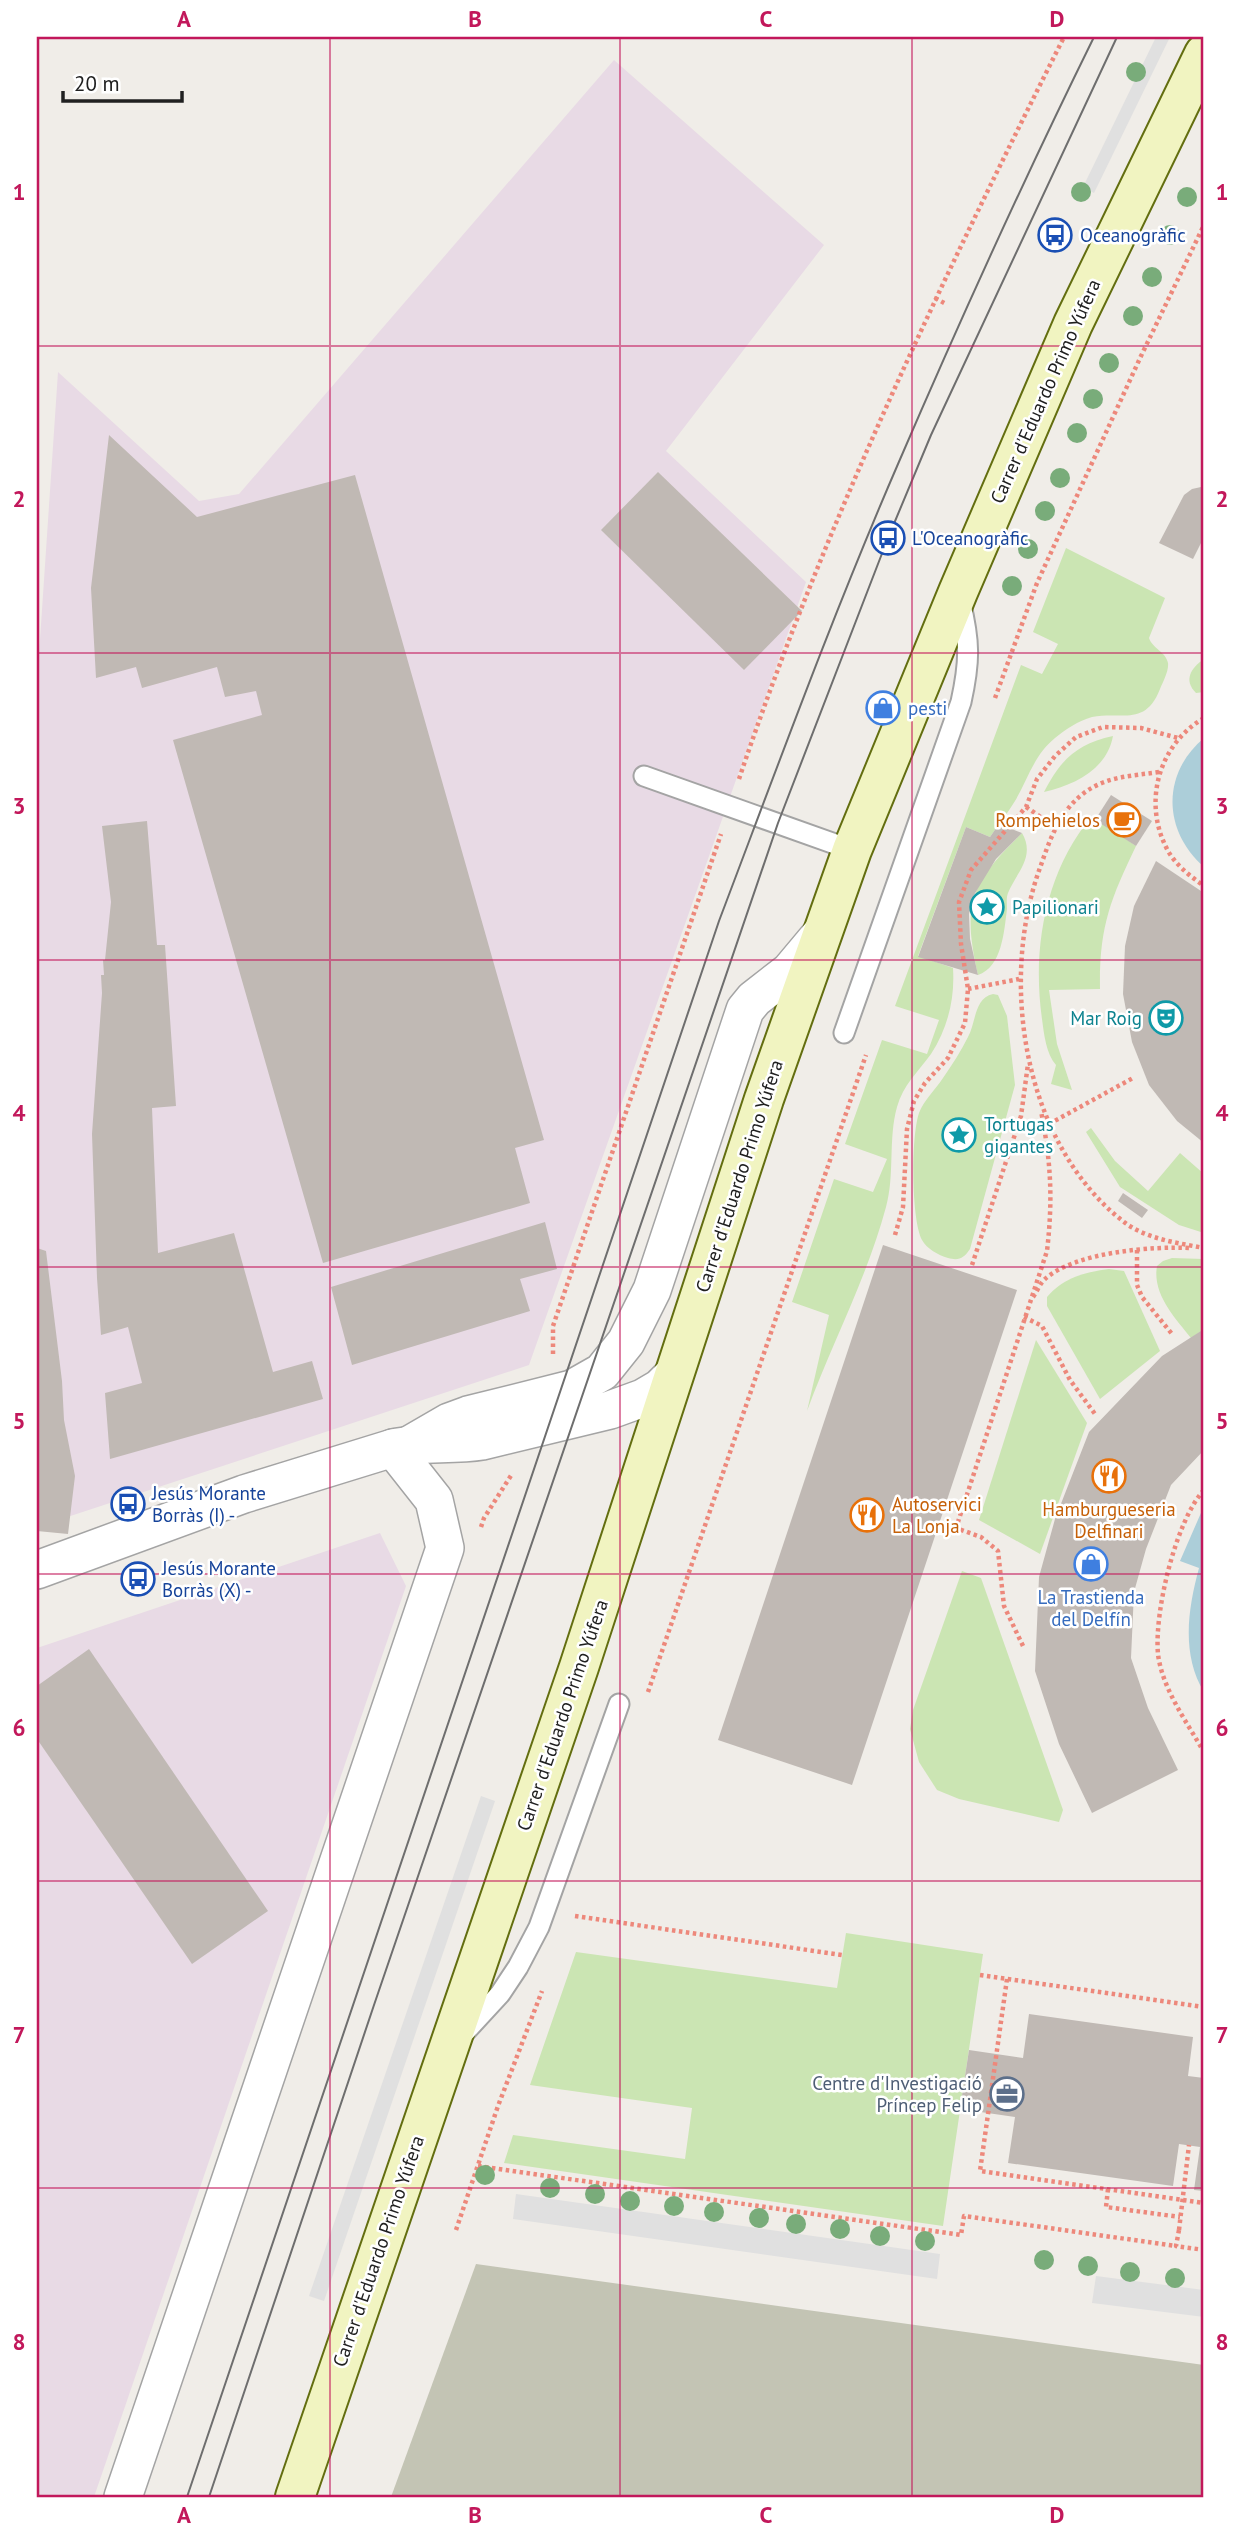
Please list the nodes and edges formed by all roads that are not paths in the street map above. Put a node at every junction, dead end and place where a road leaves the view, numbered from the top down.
1 (1204, 54) edge
2 (958, 592) junction
3 (645, 776) dead end
4 (852, 850) junction
5 (824, 930) junction
6 (844, 1033) dead end
7 (674, 1374) junction
8 (402, 1446) junction
9 (37, 1570) edge
10 (619, 1704) dead end
11 (442, 2068) junction
12 (124, 2497) edge
13 (295, 2497) edge

1 - 2 main road, Carrer d'Eduardo Primo Yúfera
2 - 4 main road, Carrer d'Eduardo Primo Yúfera
2 - 6 lane
3 - 4 lane
4 - 5 main road, Carrer d'Eduardo Primo Yúfera
5 - 7 main road, Carrer d'Eduardo Primo Yúfera
5 - 8 street, Carrer d'Eduardo Primo Yúfera
7 - 8 street
7 - 11 main road, Carrer d'Eduardo Primo Yúfera
8 - 9 street
8 - 12 street
10 - 11 lane
11 - 13 main road, Carrer d'Eduardo Primo Yúfera

